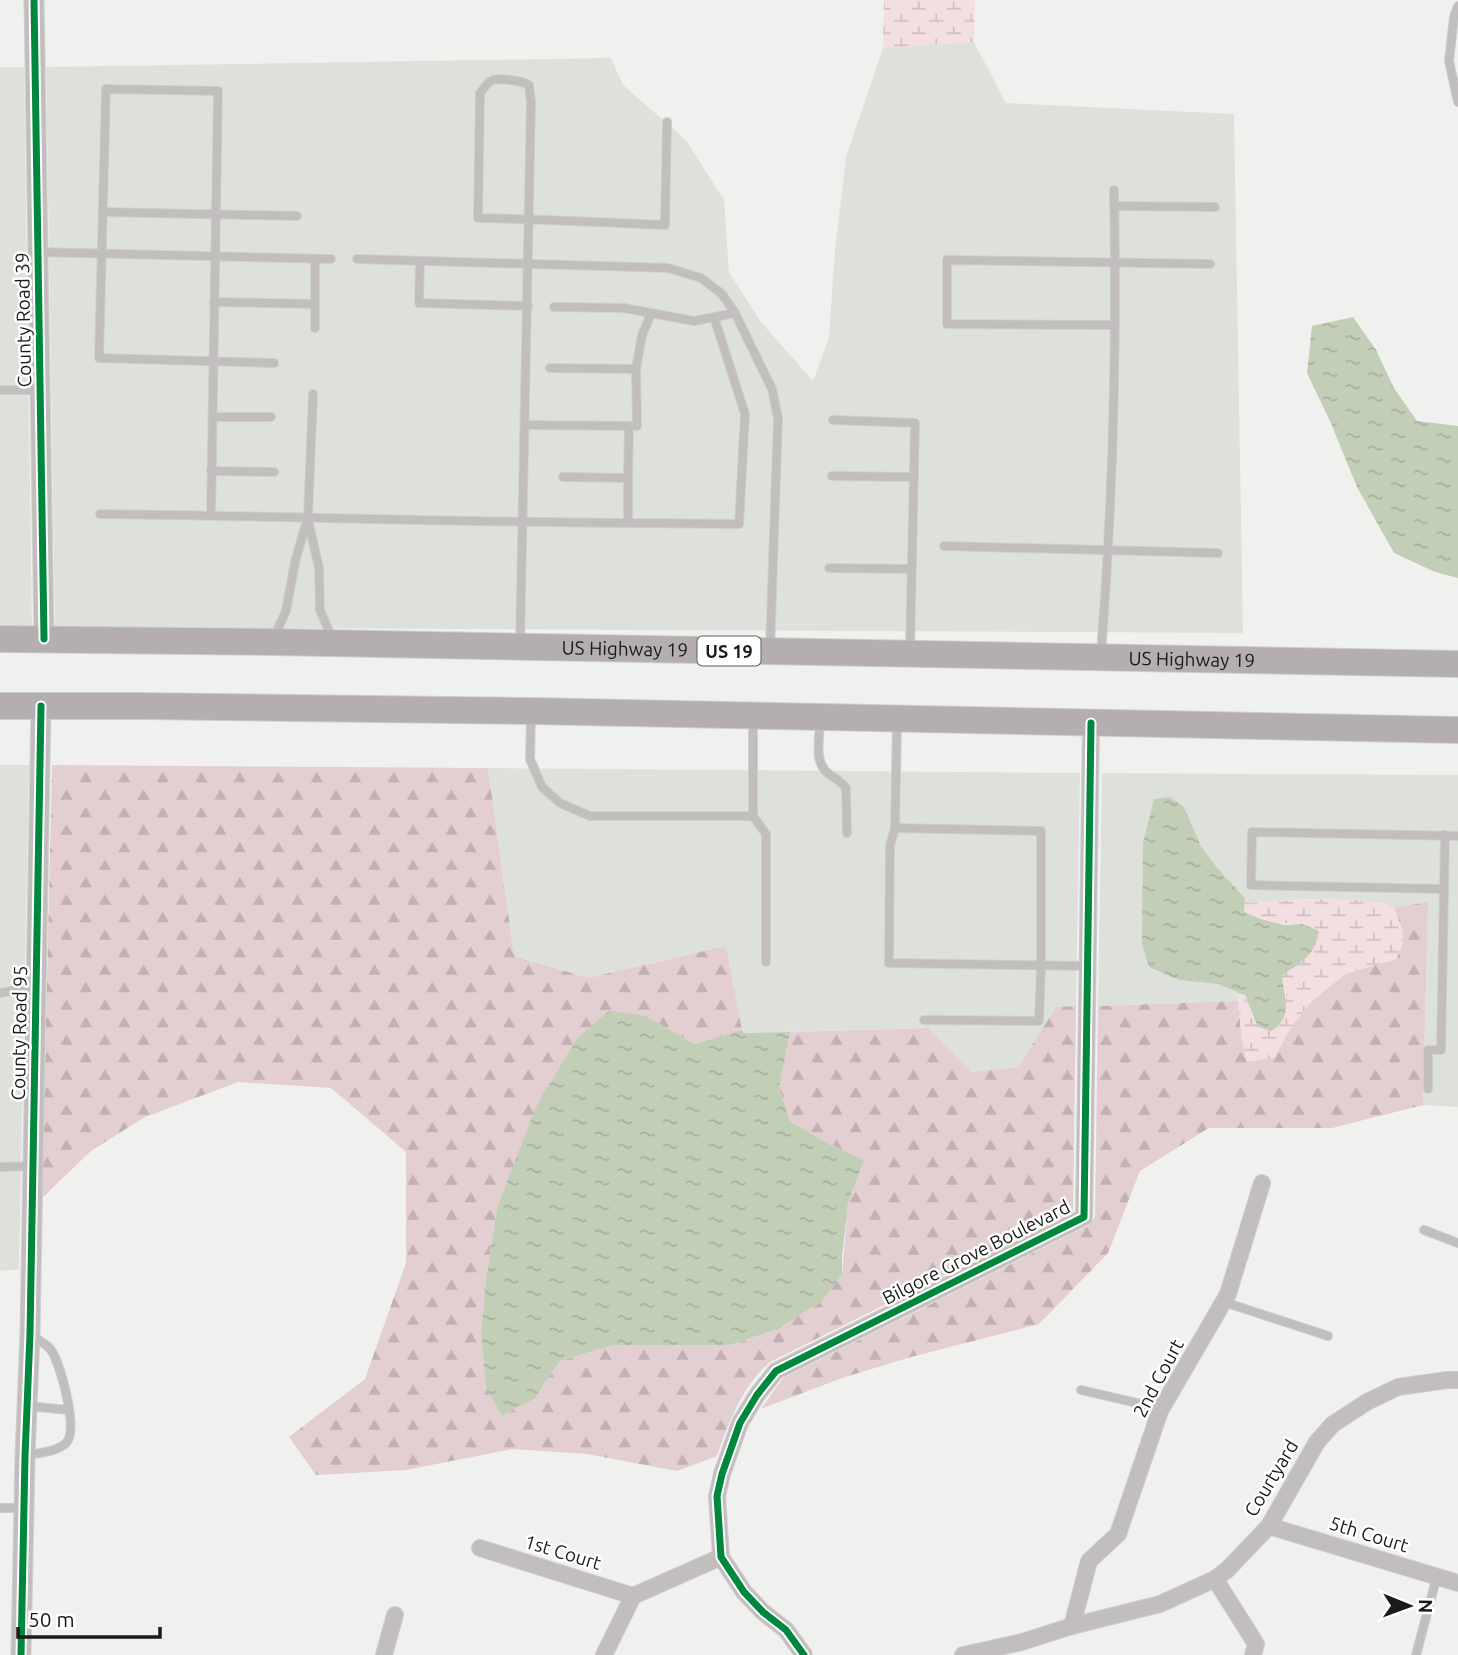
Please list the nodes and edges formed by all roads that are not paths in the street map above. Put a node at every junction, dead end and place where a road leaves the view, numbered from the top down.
1 (34, 0) edge
2 (1458, 6) edge
3 (1458, 102) edge
4 (667, 122) dead end
5 (1114, 190) dead end
6 (1114, 206) junction
7 (1214, 207) dead end
8 (103, 212) junction
9 (216, 214) junction
10 (297, 216) dead end
11 (529, 219) junction
12 (37, 252) junction
13 (102, 253) junction
14 (215, 256) junction
15 (315, 258) junction
16 (331, 258) dead end
17 (357, 259) dead end
18 (420, 261) junction
19 (1114, 262) junction
20 (528, 264) junction
21 (1210, 264) dead end
22 (214, 302) junction
23 (315, 304) junction
24 (528, 306) junction
25 (554, 307) dead end
26 (735, 313) junction
27 (651, 314) junction
28 (714, 317) junction
29 (1115, 325) junction
30 (315, 328) dead end
31 (213, 360) junction
32 (274, 363) dead end
33 (551, 368) dead end
34 (636, 369) junction
35 (0, 390) edge
36 (40, 390) junction
37 (313, 394) dead end
38 (212, 417) junction
39 (271, 417) dead end
40 (833, 421) dead end
41 (525, 425) junction
42 (629, 426) junction
43 (211, 471) junction
44 (274, 472) dead end
45 (832, 476) dead end
46 (563, 477) dead end
47 (914, 477) junction
48 (628, 478) junction
49 (100, 514) dead end
50 (211, 515) junction
51 (308, 517) junction
52 (523, 523) junction
53 (628, 523) junction
54 (944, 546) dead end
55 (1109, 551) junction
56 (1218, 553) dead end
57 (829, 568) dead end
58 (912, 569) junction
59 (0, 639) edge
60 (44, 639) junction
61 (272, 642) junction
62 (334, 643) junction
63 (520, 646) junction
64 (770, 652) junction
65 (910, 653) junction
66 (1101, 657) junction
67 (1458, 664) edge
68 (0, 706) edge
69 (41, 706) junction
70 (531, 711) junction
71 (753, 716) junction
72 (820, 718) junction
73 (897, 719) junction
74 (1091, 723) junction
75 (1458, 730) edge
76 (752, 816) junction
77 (895, 828) junction
78 (847, 833) dead end
79 (1445, 835) junction
80 (1458, 836) edge
81 (1444, 889) junction
82 (766, 962) dead end
83 (1041, 965) junction
84 (1088, 966) junction
85 (36, 986) junction
86 (0, 993) edge
87 (924, 1020) dead end
88 (1428, 1088) dead end
89 (32, 1166) junction
90 (0, 1167) edge
91 (1262, 1183) dead end
92 (1424, 1230) dead end
93 (1458, 1243) edge
94 (1224, 1302) junction
95 (30, 1334) junction
96 (1328, 1336) dead end
97 (1458, 1380) edge
98 (1081, 1391) dead end
99 (27, 1406) junction
100 (69, 1410) junction
101 (1160, 1411) junction
102 (25, 1456) junction
103 (24, 1507) junction
104 (0, 1508) edge
105 (1269, 1526) junction
106 (480, 1548) dead end
107 (721, 1557) junction
108 (1437, 1576) junction
109 (1215, 1579) junction
110 (1458, 1583) edge
111 (633, 1596) junction
112 (395, 1615) dead end
113 (1072, 1626) junction
114 (1020, 1648) edge
115 (21, 1655) edge
116 (384, 1655) edge
117 (604, 1655) edge
118 (804, 1655) edge
119 (963, 1655) edge
120 (1253, 1655) edge
121 (1416, 1655) edge

1 - 12 street, County Road 39
2 - 3 lane
4 - 11 lane
5 - 6 lane
6 - 7 lane
6 - 19 lane
8 - 9 lane
8 - 9 lane
8 - 13 lane
9 - 10 lane
9 - 14 lane
11 - 11 lane
11 - 20 lane
12 - 13 lane
12 - 36 street, County Road 39
13 - 14 lane
13 - 31 lane
14 - 15 lane
14 - 22 lane
15 - 16 lane
15 - 23 lane
17 - 18 lane
18 - 20 lane
18 - 24 lane
19 - 21 lane
19 - 29 lane
19 - 29 lane
20 - 24 lane
20 - 26 lane
22 - 23 lane
22 - 31 lane
23 - 30 lane
24 - 41 lane
25 - 27 lane
26 - 28 lane
26 - 64 lane
27 - 28 lane
27 - 34 lane
28 - 53 lane
29 - 55 lane
31 - 32 lane
31 - 38 lane
33 - 34 lane
34 - 42 lane
35 - 36 lane
36 - 60 street, County Road 39
37 - 51 lane
38 - 39 lane
38 - 43 lane
40 - 47 lane
41 - 42 lane
41 - 52 lane
42 - 48 lane
43 - 44 lane
43 - 50 lane
45 - 47 lane
46 - 48 lane
47 - 58 lane
48 - 53 lane
49 - 50 lane
50 - 51 lane
51 - 52 lane
51 - 61 lane
51 - 62 lane
52 - 53 lane
52 - 63 lane
54 - 55 lane
55 - 56 lane
55 - 66 lane
57 - 58 lane
58 - 65 lane
59 - 60 highway, US Highway 19 / US 19
60 - 61 highway, US Highway 19 / US 19
61 - 62 highway, US Highway 19 / US 19
62 - 63 highway, US Highway 19 / US 19
63 - 64 highway, US Highway 19 / US 19
64 - 65 highway, US Highway 19 / US 19
65 - 66 highway, US Highway 19 / US 19
66 - 67 highway, US Highway 19 / US 19
68 - 69 highway
69 - 70 highway
69 - 85 street, County Road 95
70 - 71 highway
70 - 76 lane
71 - 72 highway
71 - 76 lane
72 - 73 highway
72 - 78 lane
73 - 74 highway
73 - 77 lane
74 - 75 highway
74 - 84 street, Bilgore Grove Boulevard
76 - 82 lane
77 - 83 lane
77 - 83 lane
79 - 80 lane
79 - 81 lane
79 - 81 lane
81 - 88 lane
83 - 84 lane
83 - 87 lane
84 - 107 street, Bilgore Grove Boulevard
85 - 86 lane
85 - 89 street, County Road 95
89 - 90 lane
89 - 95 street, County Road 95
91 - 94 street, 2nd Court
92 - 93 lane
94 - 96 lane
94 - 101 street, 2nd Court
95 - 99 street, County Road 95
95 - 100 lane
97 - 105 street, Courtyard
98 - 101 lane
99 - 100 lane
99 - 102 street, County Road 95
100 - 102 lane
101 - 113 street, 2nd Court
102 - 103 street, County Road 95
103 - 104 lane
103 - 115 street, County Road 95
105 - 108 street, 5th Court
105 - 109 street, Courtyard
106 - 111 street, 1st Court
107 - 111 street
107 - 118 street, Bilgore Grove Boulevard
108 - 110 street, 5th Court
108 - 121 lane
109 - 113 street, Courtyard
109 - 120 street
111 - 117 street
112 - 116 street
113 - 114 street, Courtyard
114 - 119 street, Courtyard

